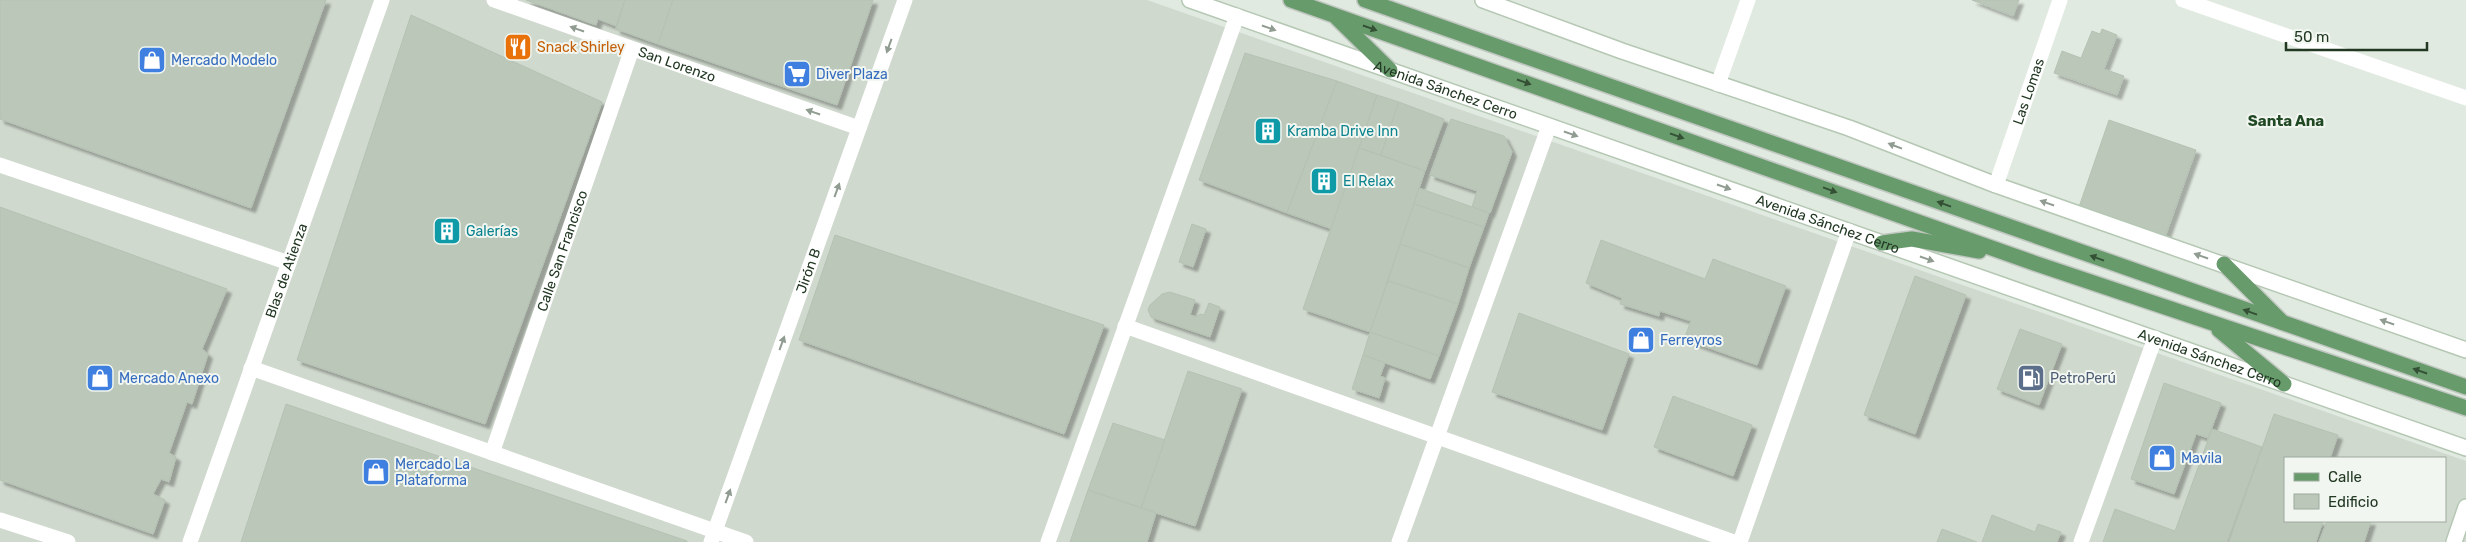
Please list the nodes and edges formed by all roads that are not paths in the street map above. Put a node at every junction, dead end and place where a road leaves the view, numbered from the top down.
1 (382, 0) edge
2 (494, 0) edge
3 (905, 0) edge
4 (1190, 0) edge
5 (1291, 0) edge
6 (1365, 0) edge
7 (1483, 0) edge
8 (1748, 0) edge
9 (2060, 0) edge
10 (2183, 0) edge
11 (1334, 15) junction
12 (1237, 16) junction
13 (632, 49) junction
14 (1390, 70) junction
15 (1718, 84) junction
16 (2466, 98) edge
17 (1549, 126) junction
18 (859, 128) junction
19 (0, 165) edge
20 (1996, 184) junction
21 (1849, 231) junction
22 (1882, 243) junction
23 (289, 262) junction
24 (2034, 262) junction
25 (2224, 264) junction
26 (2212, 325) junction
27 (2285, 325) junction
28 (1125, 326) junction
29 (2155, 338) junction
30 (2466, 350) edge
31 (251, 368) junction
32 (2284, 384) junction
33 (2466, 387) edge
34 (2466, 408) edge
35 (1437, 437) junction
36 (2466, 448) edge
37 (492, 453) junction
38 (2466, 508) edge
39 (0, 520) edge
40 (713, 537) edge
41 (68, 542) edge
42 (190, 542) edge
43 (746, 542) edge
44 (1048, 542) edge
45 (1399, 542) edge
46 (1734, 542) edge
47 (1740, 542) edge
48 (2081, 542) edge
49 (2454, 542) edge

1 - 23 street, Blas de Atienza
13 -> 2 street, San Lorenzo
3 -> 18 street, Jirón B
4 - 12 street, Avenida Sánchez Cerro
5 - 11 main road
27 -> 6 main road
7 - 15 street
8 - 15 street
9 - 20 street, Las Lomas
10 - 16 street
11 - 14 main road
11 -> 24 main road
12 -> 14 street, Avenida Sánchez Cerro
12 - 28 street
18 -> 13 street, San Lorenzo
13 - 37 street, Calle San Francisco
14 - 17 street, Avenida Sánchez Cerro
20 -> 15 street
17 -> 21 street, Avenida Sánchez Cerro
17 - 35 street
40 -> 18 street, Jirón B
19 - 23 street
25 -> 20 street
21 - 22 street, Avenida Sánchez Cerro
21 - 47 street
22 - 24 main road
22 -> 29 street, Avenida Sánchez Cerro
23 - 31 street, Blas de Atienza
24 - 26 main road
25 - 27 main road
30 -> 25 street
26 - 32 main road
26 - 34 main road
33 -> 27 main road
28 - 35 street
28 - 44 street
29 - 32 street, Avenida Sánchez Cerro
29 - 48 street
31 - 37 street
31 - 42 street, Blas de Atienza
32 - 36 street, Avenida Sánchez Cerro
35 - 45 street
35 - 46 street
37 - 40 street
38 - 49 street
39 - 41 street
40 - 43 street

